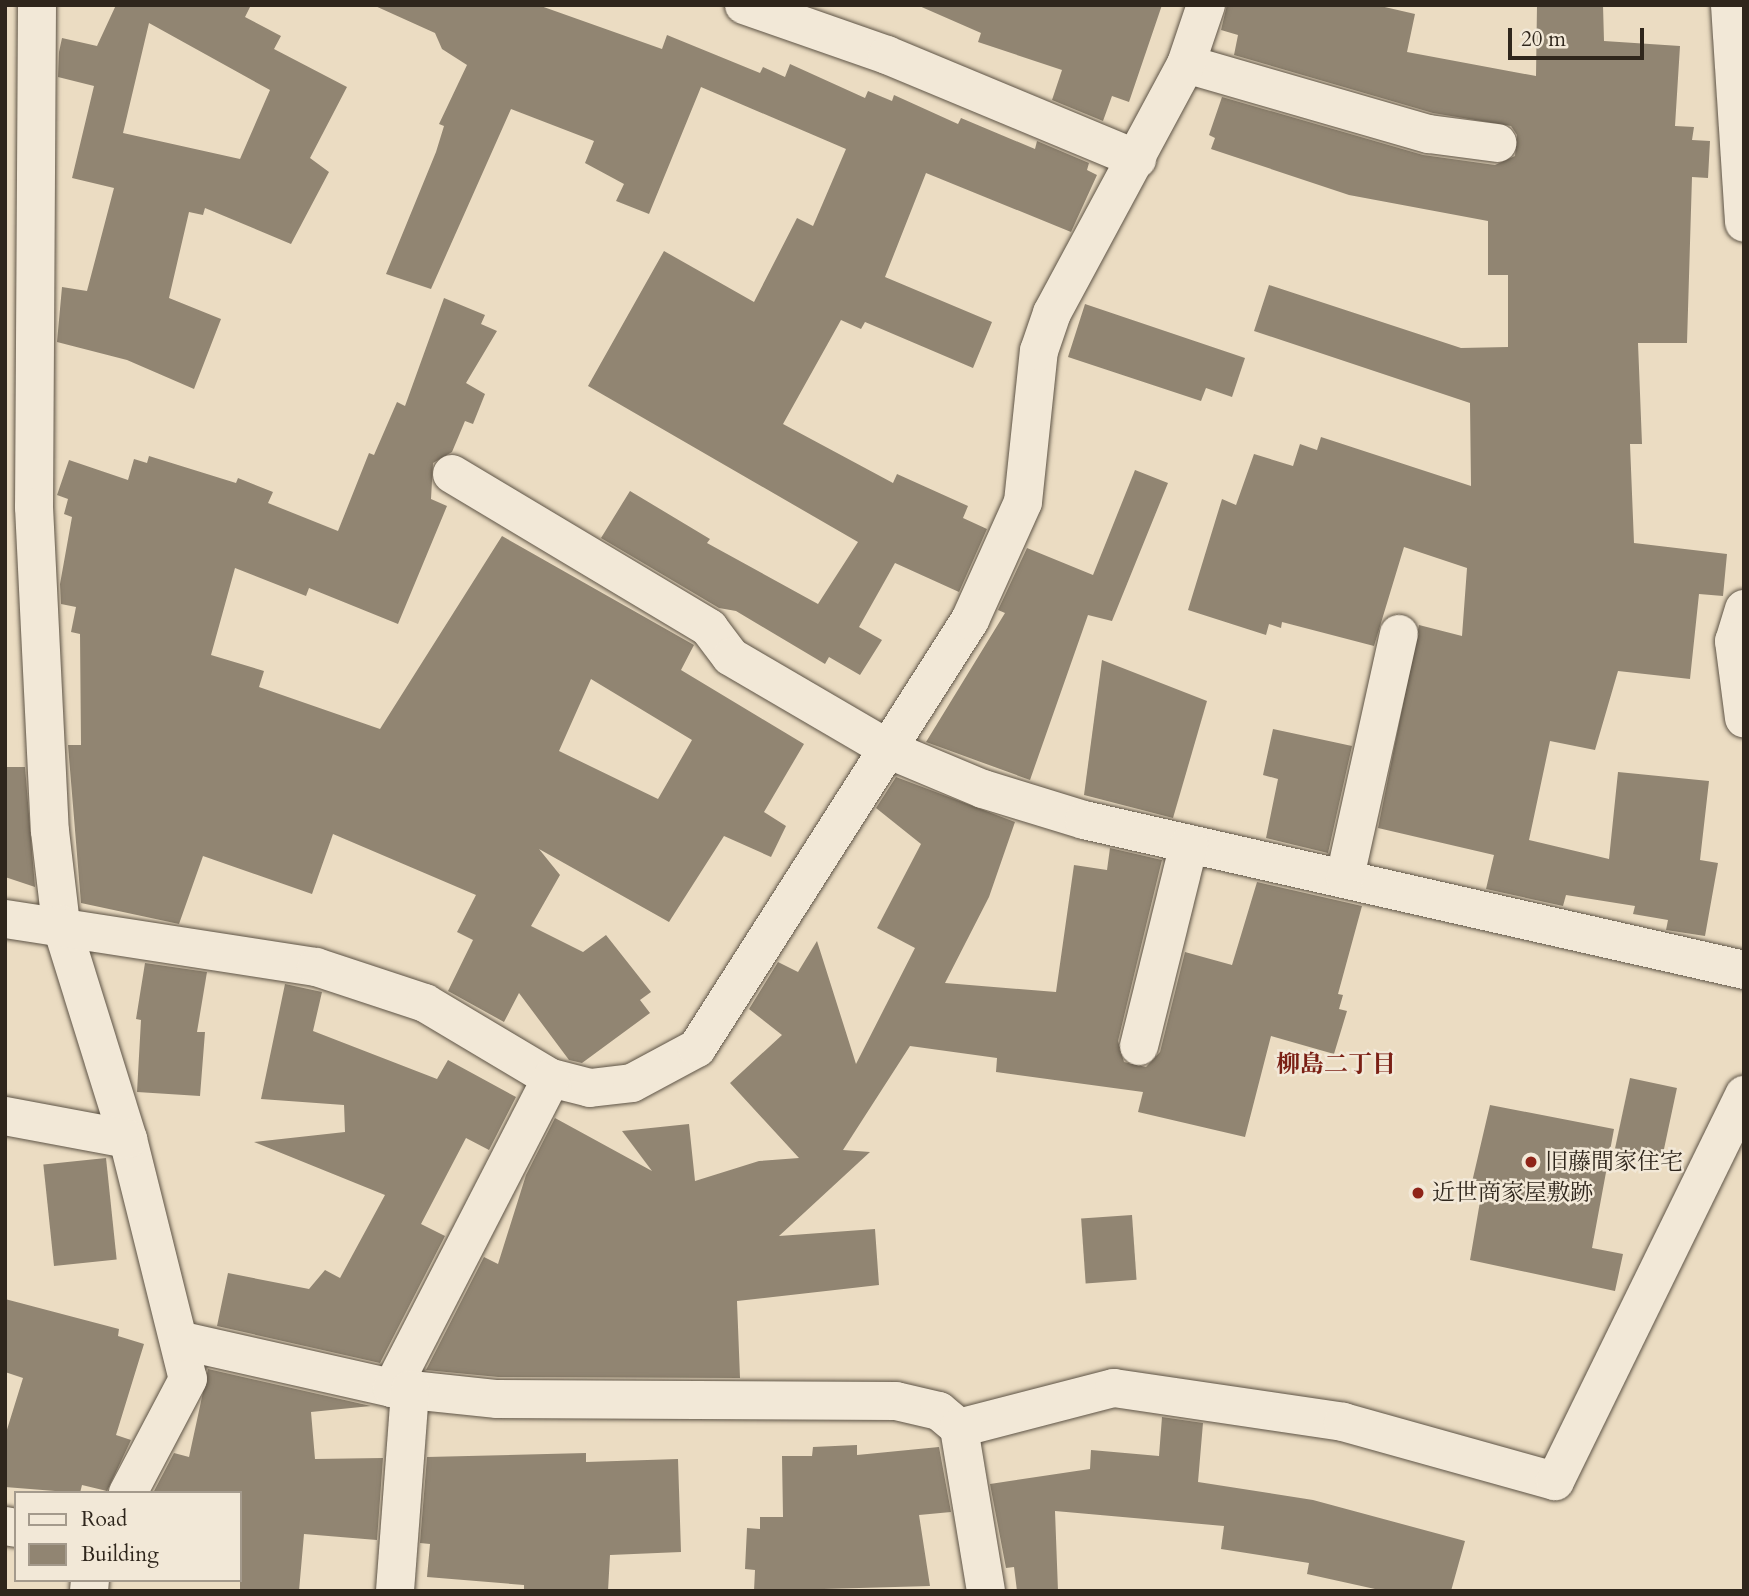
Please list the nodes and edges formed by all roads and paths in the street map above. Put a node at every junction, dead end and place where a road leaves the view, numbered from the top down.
1 (37, 5) edge
2 (744, 5) edge
3 (1206, 5) edge
4 (1730, 5) edge
5 (1186, 64) junction
6 (1497, 143) dead end
7 (1137, 159) junction
8 (1744, 223) edge
9 (452, 474) dead end
10 (1744, 609) edge
11 (1399, 634) dead end
12 (1744, 718) edge
13 (892, 751) junction
14 (1189, 844) junction
15 (1345, 877) junction
16 (5, 919) edge
17 (61, 924) junction
18 (1744, 970) edge
19 (1139, 1046) dead end
20 (551, 1078) junction
21 (1744, 1095) edge
22 (5, 1116) edge
23 (128, 1139) junction
24 (183, 1342) junction
25 (401, 1389) junction
26 (959, 1428) junction
27 (129, 1491) edge
28 (395, 1591) edge
29 (986, 1591) edge

1 - 17 street
2 - 7 street
3 - 5 street
4 - 8 street
5 - 6 street
5 - 7 street
7 - 13 street
9 - 13 street
10 - 12 street
11 - 15 street
13 - 14 street
13 - 20 street
14 - 15 street
14 - 19 street
15 - 18 street
16 - 17 street
17 - 20 street
17 - 23 street
20 - 25 street
21 - 26 street
22 - 23 street
23 - 24 street
24 - 25 street
24 - 27 street
25 - 26 street
25 - 28 street
26 - 29 street

